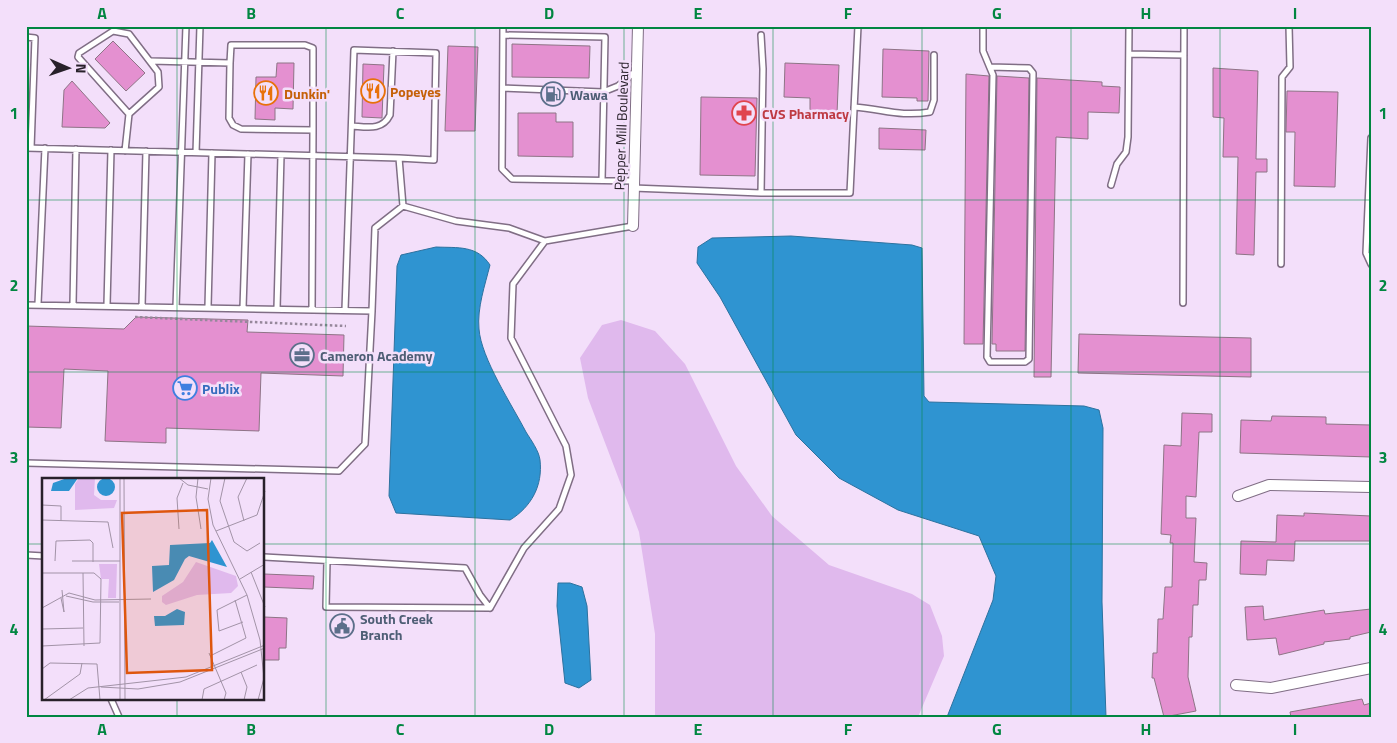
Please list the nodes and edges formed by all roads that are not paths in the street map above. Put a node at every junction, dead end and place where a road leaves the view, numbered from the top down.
1 (186, 26) edge
2 (200, 26) edge
3 (503, 26) edge
4 (638, 26) edge
5 (858, 26) edge
6 (983, 26) edge
7 (1129, 26) edge
8 (1184, 26) edge
9 (1290, 26) edge
10 (503, 36) junction
11 (761, 36) dead end
12 (26, 37) edge
13 (393, 51) junction
14 (1129, 54) junction
15 (1184, 55) junction
16 (934, 56) dead end
17 (151, 61) junction
18 (184, 61) junction
19 (200, 62) junction
20 (230, 63) junction
21 (990, 67) junction
22 (637, 70) junction
23 (503, 88) junction
24 (603, 92) junction
25 (854, 107) junction
26 (129, 114) junction
27 (29, 115) edge
28 (352, 126) junction
29 (314, 130) junction
30 (1371, 138) edge
31 (29, 148) edge
32 (45, 148) junction
33 (76, 149) junction
34 (111, 150) junction
35 (125, 151) junction
36 (146, 151) junction
37 (180, 152) junction
38 (196, 153) junction
39 (212, 153) junction
40 (248, 154) junction
41 (281, 155) junction
42 (315, 156) junction
43 (351, 156) junction
44 (399, 158) junction
45 (602, 180) junction
46 (634, 184) junction
47 (1111, 185) dead end
48 (761, 193) junction
49 (403, 206) junction
50 (632, 226) joint
51 (545, 241) junction
52 (1280, 264) dead end
53 (1371, 264) edge
54 (1183, 303) dead end
55 (26, 304) edge
56 (38, 304) junction
57 (73, 304) junction
58 (107, 305) junction
59 (142, 306) junction
60 (176, 307) junction
61 (208, 307) junction
62 (243, 308) junction
63 (278, 309) junction
64 (312, 310) junction
65 (345, 310) junction
66 (372, 311) junction
67 (26, 463) edge
68 (1371, 487) edge
69 (1238, 496) dead end
70 (26, 555) edge
71 (42, 556) edge
72 (265, 557) edge
73 (327, 561) junction
74 (490, 608) junction
75 (1371, 668) edge
76 (1236, 685) dead end
77 (111, 700) edge
78 (119, 717) edge

1 - 18 lane
2 - 19 lane
3 - 10 lane
4 - 22 street, Pepper Mill Boulevard
5 - 25 lane
6 - 21 lane
7 - 14 lane
8 - 15 lane
9 - 52 lane
10 - 23 lane
10 - 24 lane
11 - 48 lane
12 - 27 lane
13 - 28 lane
13 - 28 lane
13 - 44 lane
14 - 15 lane
14 - 47 lane
15 - 54 lane
16 - 25 lane
17 - 18 lane
17 - 26 lane
17 - 26 lane
18 - 19 lane
18 - 37 lane
19 - 20 lane
19 - 38 lane
20 - 29 lane
20 - 29 lane
21 - 21 lane
22 - 24 lane
22 - 46 street, Pepper Mill Boulevard
23 - 24 lane
23 - 45 lane
24 - 45 lane
25 - 48 lane
26 - 35 lane
27 - 31 lane
28 - 43 lane
29 - 42 lane
30 - 53 lane
31 - 32 lane
32 - 33 lane
32 - 56 lane
33 - 34 lane
33 - 57 lane
34 - 35 lane
34 - 58 lane
35 - 36 lane
36 - 37 lane
36 - 59 lane
37 - 38 lane
37 - 60 lane
38 - 39 lane
39 - 40 lane
39 - 61 lane
40 - 41 lane
40 - 62 lane
41 - 42 lane
41 - 63 lane
42 - 43 lane
42 - 64 lane
43 - 44 lane
43 - 65 lane
44 - 49 lane
45 - 46 lane
46 - 48 lane
46 - 50 street, Pepper Mill Boulevard
49 - 51 lane
49 - 66 lane
50 - 51 lane
51 - 74 lane
55 - 56 lane
56 - 57 lane
57 - 58 lane
58 - 59 lane
59 - 60 lane
60 - 61 lane
61 - 62 lane
62 - 63 lane
63 - 64 lane
64 - 65 lane
65 - 66 lane
66 - 67 lane
68 - 69 street
70 - 71 lane
72 - 73 lane
73 - 74 lane
73 - 74 lane
75 - 76 street
77 - 78 lane

